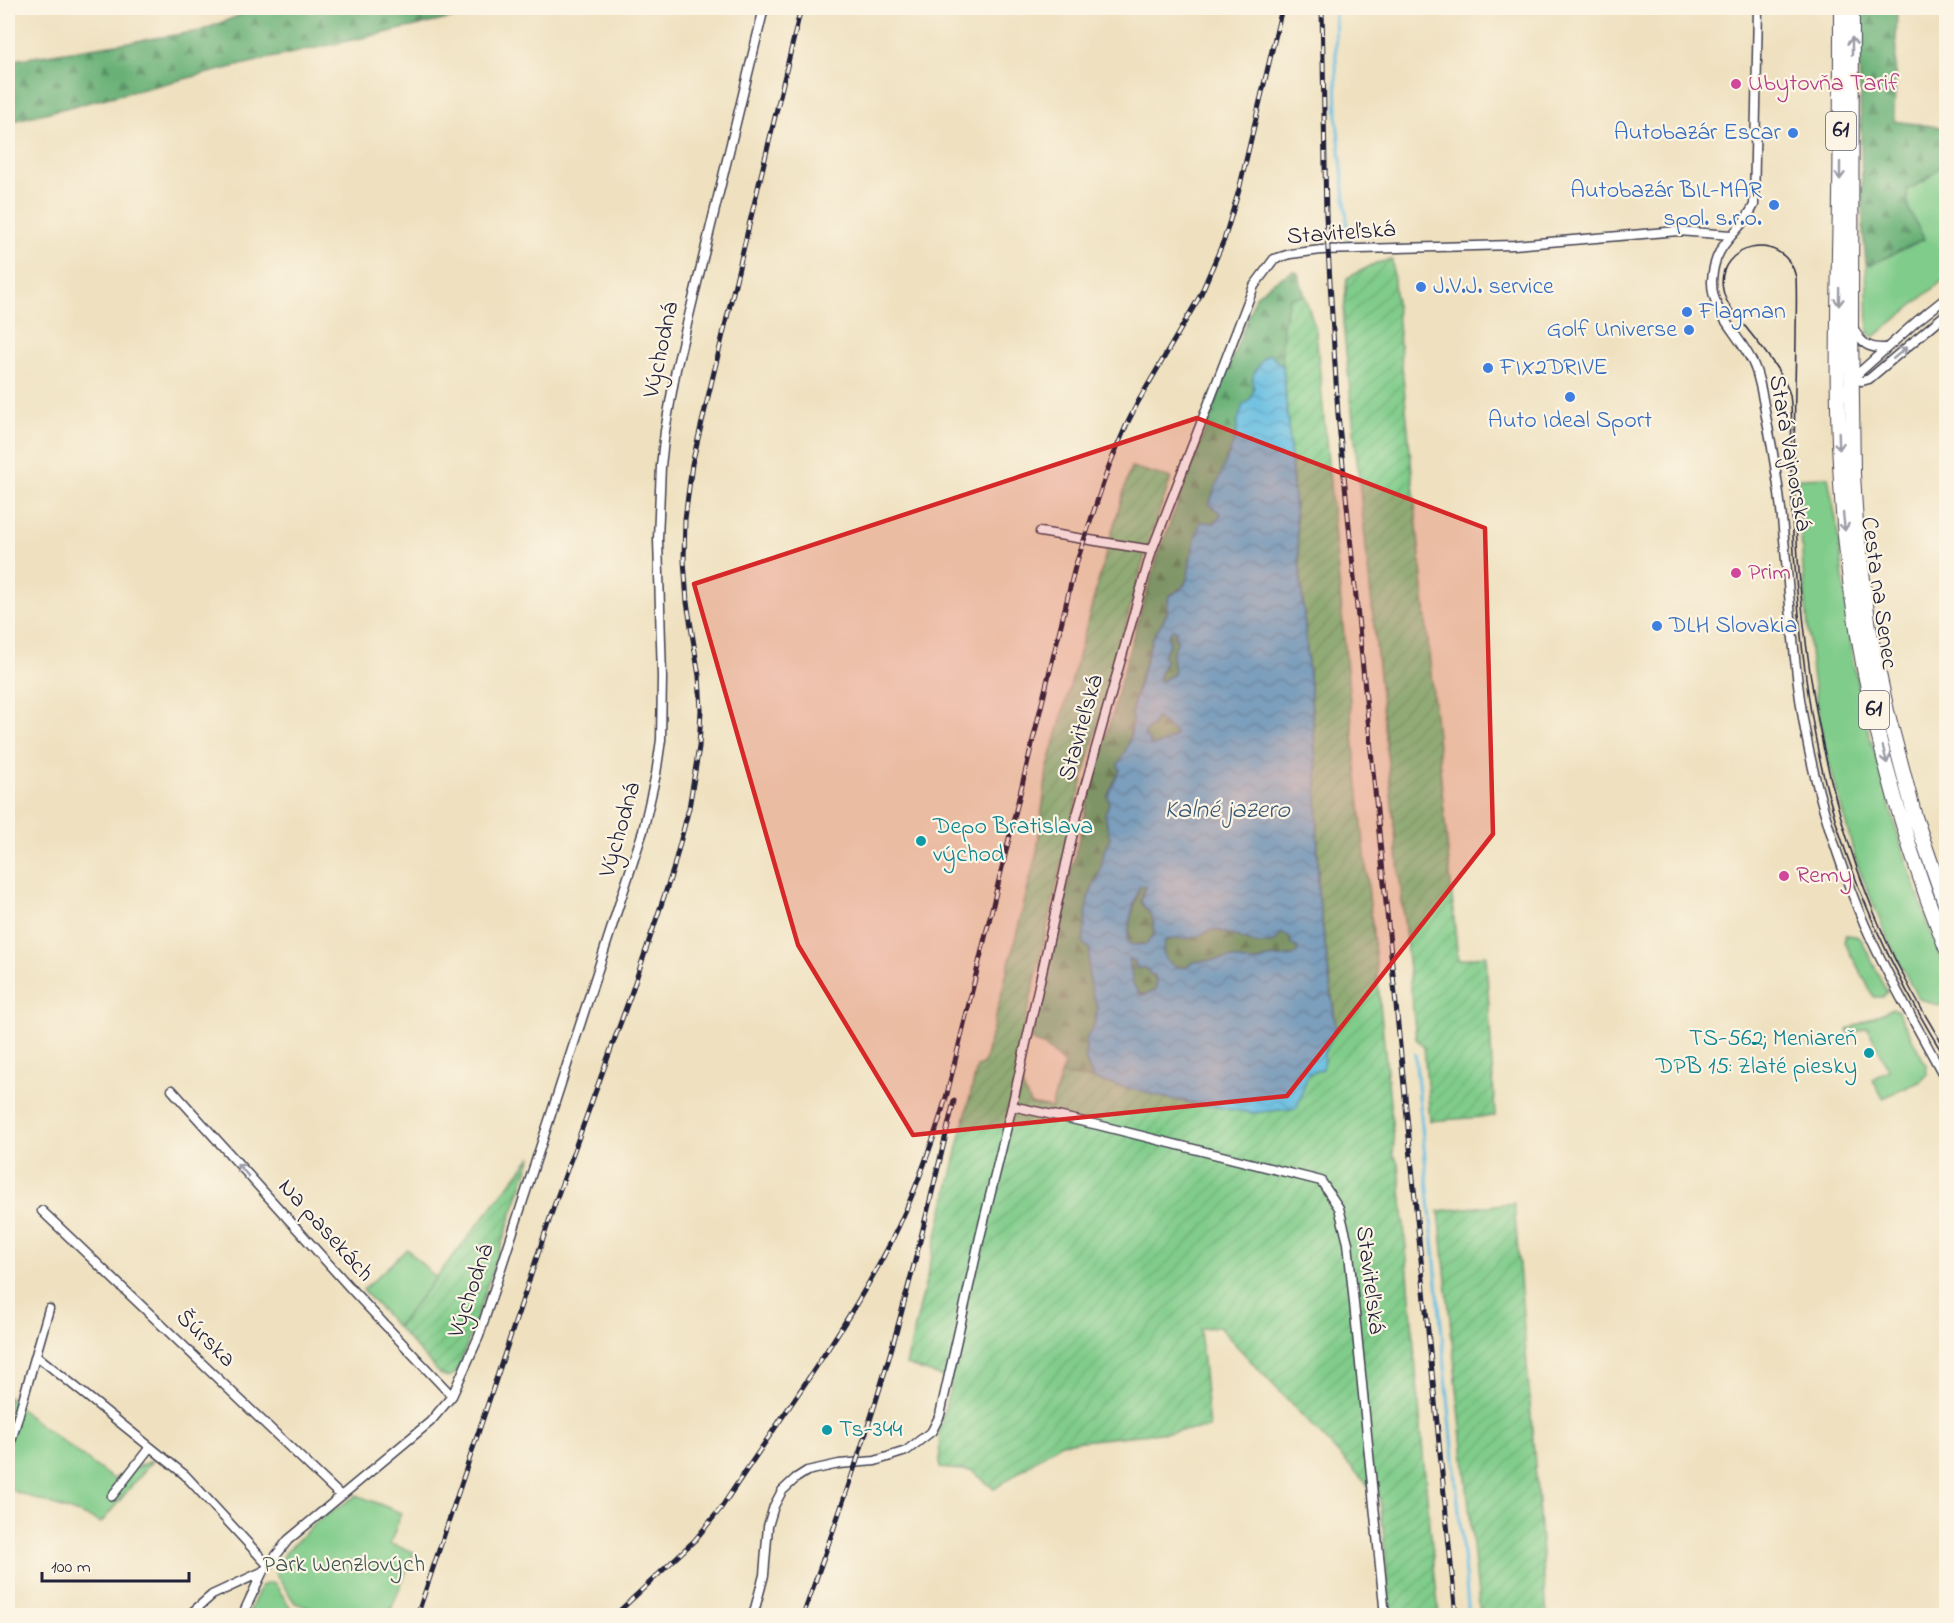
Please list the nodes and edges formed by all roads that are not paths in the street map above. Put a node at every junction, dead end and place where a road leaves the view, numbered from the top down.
1 (764, 8) edge
2 (1758, 8) edge
3 (1841, 8) edge
4 (1852, 8) edge
5 (1731, 235) junction
6 (1947, 298) edge
7 (1947, 314) edge
8 (1851, 324) junction
9 (1838, 341) junction
10 (1887, 348) junction
11 (1852, 379) junction
12 (1838, 406) junction
13 (1040, 532) dead end
14 (1152, 550) junction
15 (1947, 906) edge
16 (1947, 948) edge
17 (1947, 1080) edge
18 (172, 1090) dead end
19 (1012, 1106) junction
20 (42, 1211) dead end
21 (49, 1309) dead end
22 (37, 1356) junction
23 (452, 1396) junction
24 (150, 1447) junction
25 (8, 1452) edge
26 (340, 1495) junction
27 (112, 1496) dead end
28 (266, 1568) junction
29 (188, 1616) edge
30 (242, 1616) edge
31 (753, 1616) edge
32 (1384, 1616) edge

1 - 23 street, Východná
2 - 5 street, Stará Vajnorská
3 -> 9 main road, Cesta na Senec / 61
8 -> 4 main road, Cesta na Senec / 61
5 - 14 street, Staviteľská
5 - 17 street, Stará Vajnorská
6 - 10 street
11 -> 7 street
8 - 10 street
8 - 11 main road, Cesta na Senec / 61
9 - 11 street, Cesta na Senec
9 - 12 main road, Cesta na Senec / 61
10 - 11 street
11 - 12 street
11 - 15 main road, Cesta na Senec / 61
12 -> 16 main road, Cesta na Senec / 61
13 - 14 street
14 - 19 street, Staviteľská
23 -> 18 street, Na pasekách
19 - 31 street
19 - 32 street, Staviteľská
20 - 26 street, Šúrska
21 - 22 street
22 - 24 street
22 - 25 street
23 - 26 street, Východná
24 - 27 street
24 - 28 street
26 - 28 street, Východná
28 - 29 street, Východná
28 - 30 street

